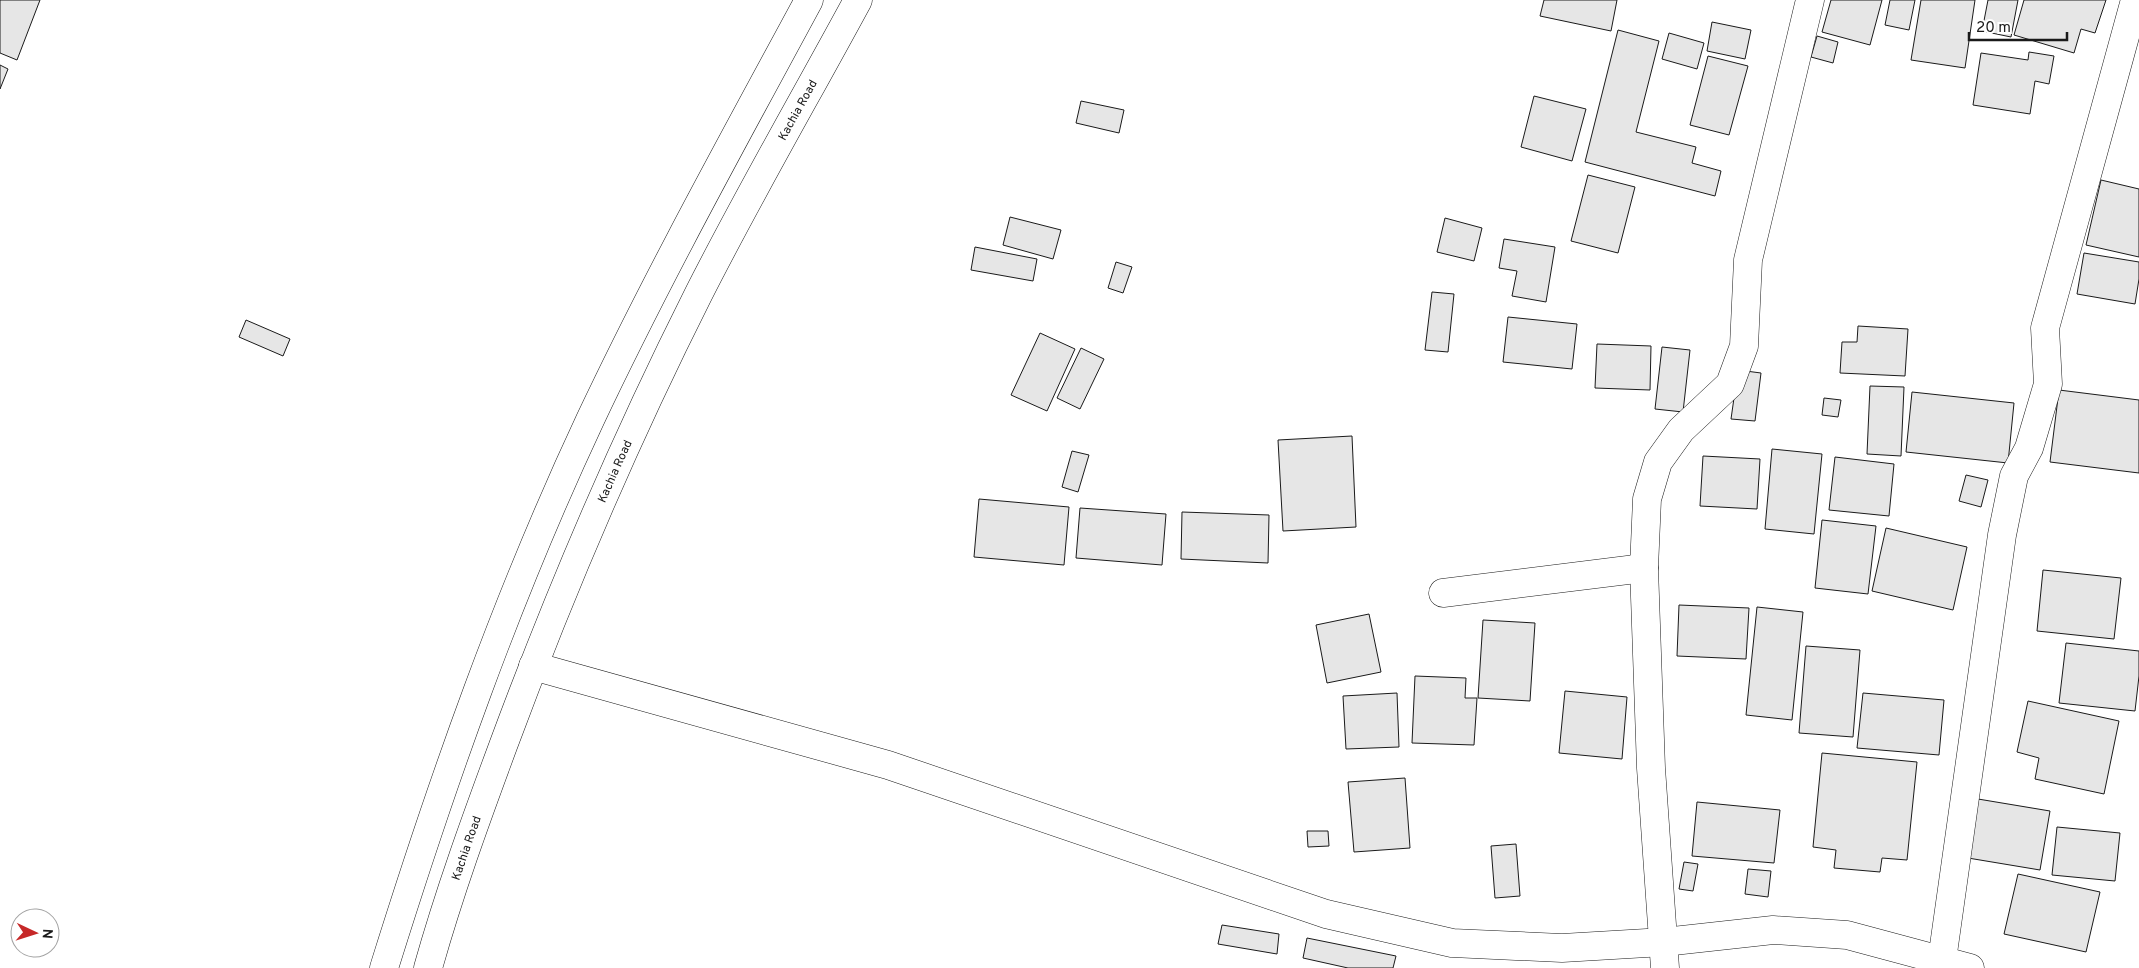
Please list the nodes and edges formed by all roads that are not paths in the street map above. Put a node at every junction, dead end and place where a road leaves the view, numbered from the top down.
1 (809, 0) edge
2 (858, 0) edge
3 (1810, 0) edge
4 (2135, 0) edge
5 (1644, 568) junction
6 (1443, 593) dead end
7 (533, 666) junction
8 (1665, 955) edge
9 (1942, 960) junction
10 (384, 968) edge
11 (428, 968) edge
12 (1970, 968) edge

1 - 10 main road
2 - 7 main road, Kachia Road
3 - 5 main road
4 - 9 main road
5 - 6 main road
5 - 8 main road
7 - 8 main road
7 - 11 main road, Kachia Road
8 - 9 main road
9 - 12 main road

